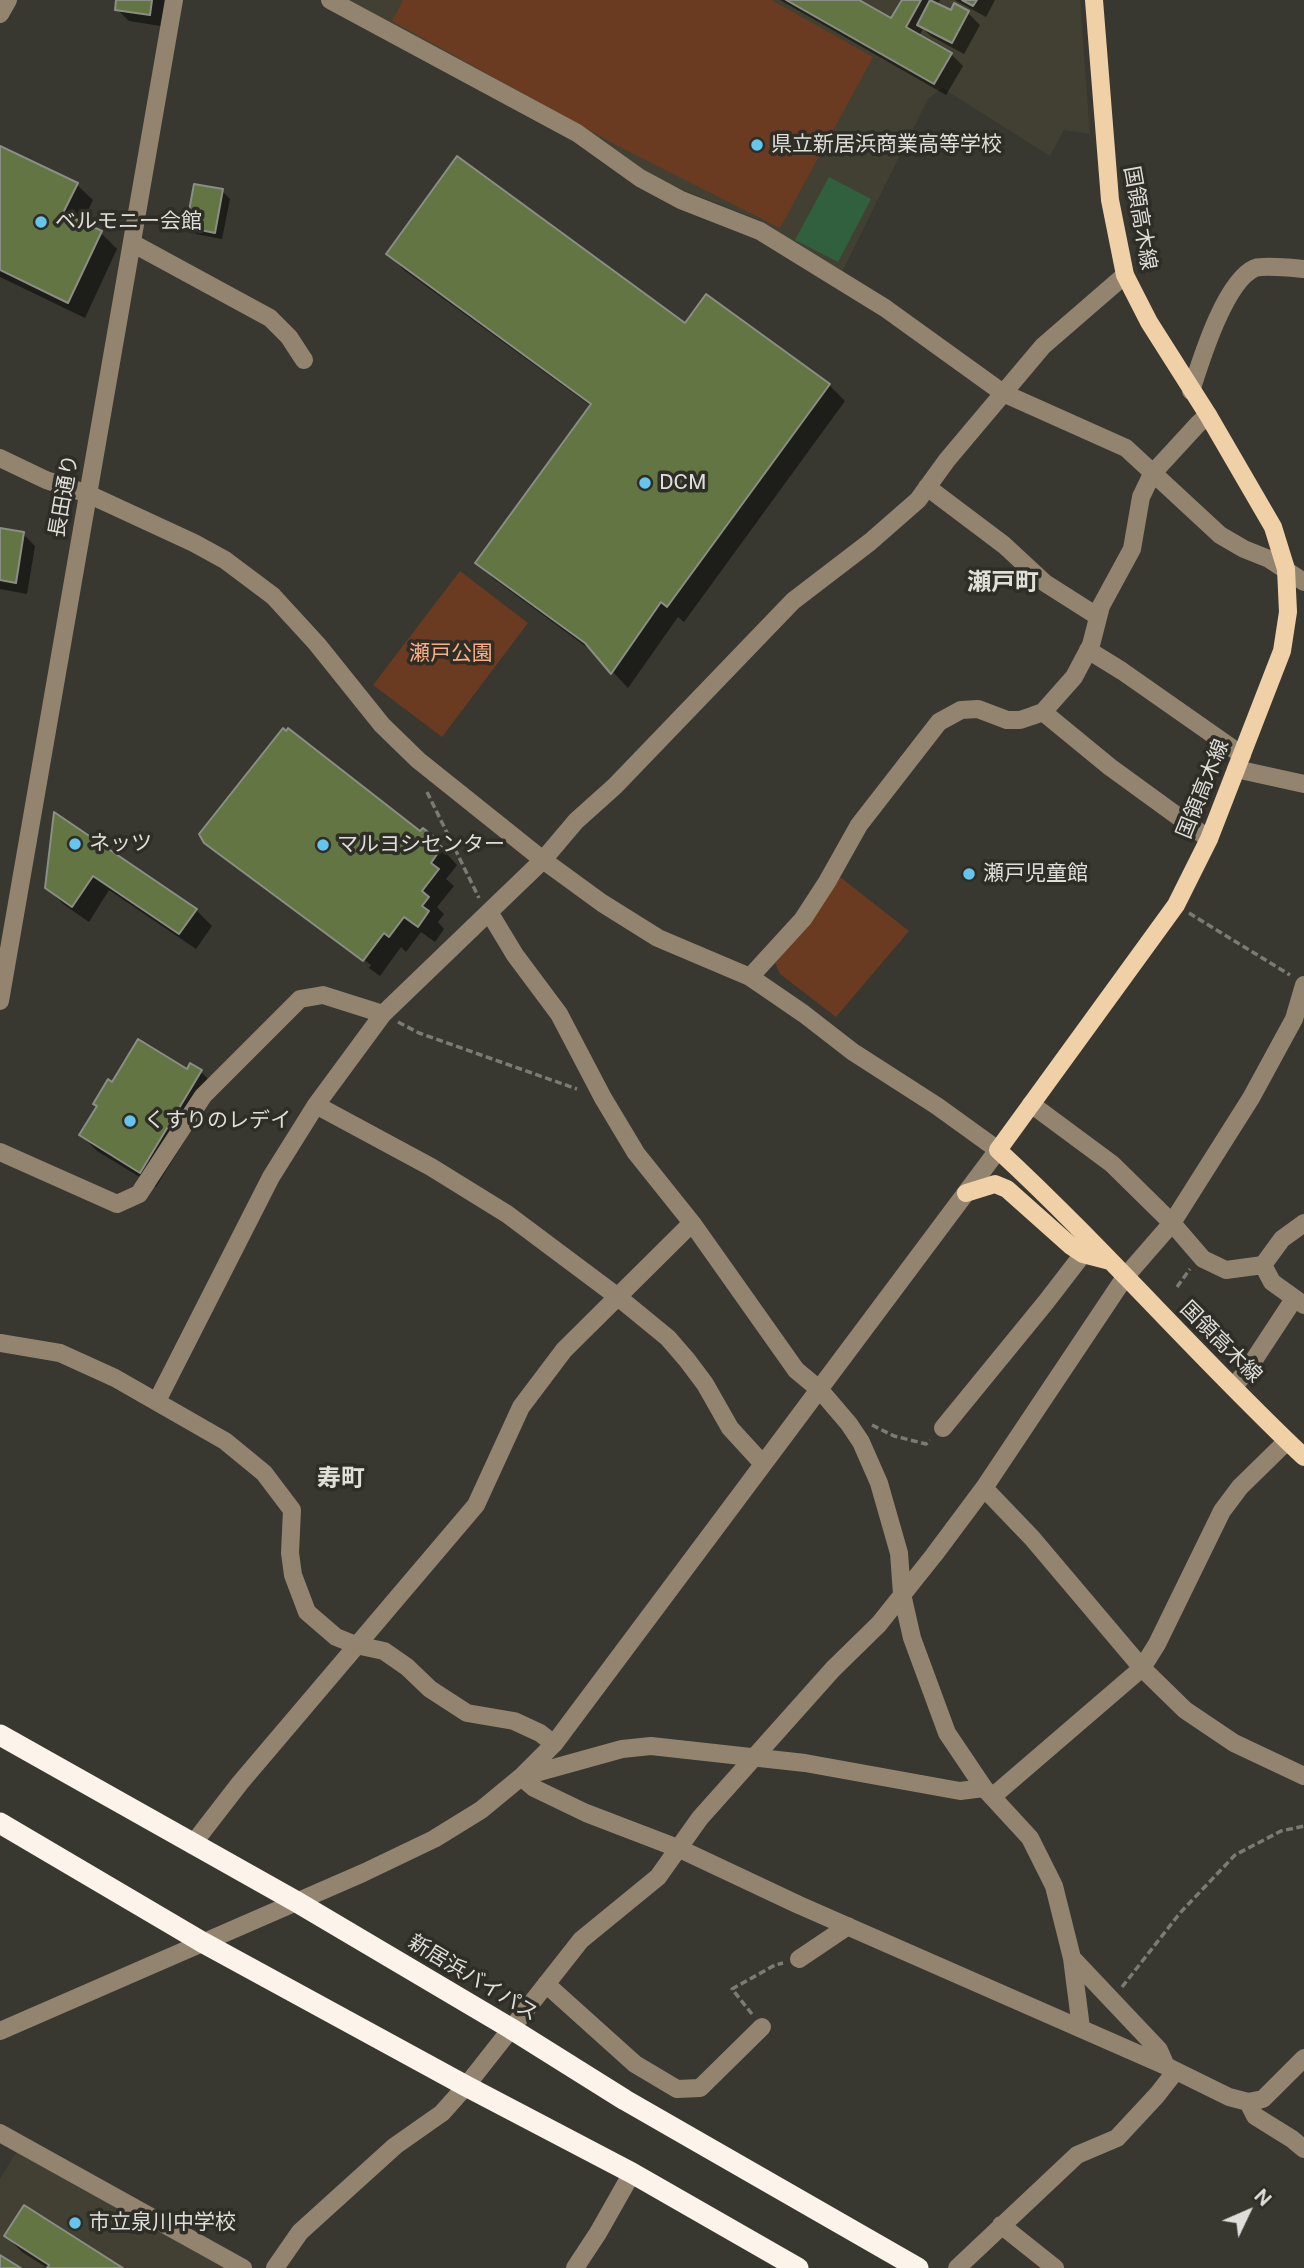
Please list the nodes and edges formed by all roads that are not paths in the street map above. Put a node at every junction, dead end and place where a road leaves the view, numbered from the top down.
1 (8, 0) edge
2 (174, 0) edge
3 (330, 0) edge
4 (1094, 0) edge
5 (0, 14) edge
6 (132, 243) junction
7 (1304, 269) edge
8 (1125, 275) junction
9 (304, 360) dead end
10 (1191, 391) junction
11 (1003, 393) junction
12 (1208, 415) junction
13 (0, 458) edge
14 (1152, 474) junction
15 (927, 487) junction
16 (88, 494) junction
17 (1286, 569) junction
18 (1304, 582) edge
19 (1097, 616) junction
20 (1088, 650) junction
21 (1043, 712) junction
22 (1239, 762) junction
23 (1304, 785) edge
24 (1209, 839) junction
25 (544, 860) junction
26 (489, 912) junction
27 (750, 977) junction
28 (1299, 981) edge
29 (0, 1000) edge
30 (383, 1014) junction
31 (1031, 1104) junction
32 (316, 1105) junction
33 (998, 1150) junction
34 (0, 1152) edge
35 (966, 1193) junction
36 (692, 1223) junction
37 (1172, 1223) junction
38 (1304, 1223) edge
39 (1083, 1254) junction
40 (1110, 1261) junction
41 (1263, 1265) junction
42 (1125, 1277) junction
43 (618, 1297) junction
44 (1299, 1302) edge
45 (0, 1343) edge
46 (1233, 1387) junction
47 (820, 1390) junction
48 (157, 1401) junction
49 (943, 1429) road end
50 (1287, 1441) junction
51 (1304, 1457) edge
52 (763, 1464) junction
53 (984, 1488) junction
54 (902, 1594) junction
55 (356, 1645) junction
56 (1142, 1668) junction
57 (0, 1735) edge
58 (554, 1744) junction
59 (753, 1758) junction
60 (1304, 1776) edge
61 (521, 1777) junction
62 (988, 1792) junction
63 (0, 1823) edge
64 (192, 1845) junction
65 (680, 1849) junction
66 (297, 1902) junction
67 (848, 1926) junction
68 (202, 1942) junction
69 (1072, 1958) junction
70 (799, 1959) road end
71 (546, 1984) junction
72 (762, 2027) road end
73 (510, 2028) junction
74 (1080, 2028) junction
75 (0, 2031) edge
76 (1304, 2058) edge
77 (1170, 2069) junction
78 (466, 2086) junction
79 (1248, 2102) junction
80 (0, 2133) edge
81 (1304, 2149) edge
82 (632, 2173) junction
83 (1002, 2225) junction
84 (243, 2268) edge
85 (275, 2268) edge
86 (575, 2268) edge
87 (798, 2268) edge
88 (918, 2268) edge
89 (957, 2268) edge
90 (1055, 2268) edge

1 - 5 street
2 - 6 street, 長田通り
3 - 11 street
4 - 8 main road, 国領高木線
6 - 9 street
6 - 16 street, 長田通り
7 - 10 street
8 - 10 main road, 国領高木線
8 - 11 street
10 - 12 main road, 国領高木線
11 - 14 street
11 - 15 street
12 - 14 street
12 - 17 main road, 国領高木線
13 - 16 street
14 - 17 street
14 - 19 street
15 - 19 street
15 - 25 street
16 - 25 street
16 - 29 street, 長田通り
17 - 18 street
17 - 22 main road, 国領高木線
19 - 20 street
20 - 21 street
20 - 22 street
21 - 24 street
21 - 27 street
22 - 23 street
22 - 24 main road, 国領高木線
24 - 31 main road, 国領高木線
25 - 26 street
25 - 27 street
26 - 30 street
26 - 36 street
27 - 33 street
28 - 37 street
30 - 32 street
30 - 34 street
31 - 33 main road, 国領高木線
31 - 37 street
32 - 43 street
32 - 48 street
33 - 35 street
33 - 40 main road, 国領高木線
35 - 39 main road
35 - 47 street
36 - 43 street
36 - 47 street
37 - 41 street
37 - 42 street
38 - 41 street
39 - 40 main road
39 - 49 street
40 - 42 main road, 国領高木線
41 - 44 street
42 - 46 main road, 国領高木線
42 - 53 street
43 - 52 street
43 - 55 street
44 - 46 street
45 - 48 street
46 - 50 main road, 国領高木線
47 - 52 street
47 - 54 street
48 - 55 street
50 - 51 main road, 国領高木線
50 - 56 street
52 - 58 street
53 - 54 street
53 - 56 street
54 - 59 street
54 - 62 street
55 - 58 street
55 - 64 street
56 - 60 street
56 - 62 street
57 - 64 highway, 新居浜バイパス
58 - 61 street
59 - 61 street
59 - 62 street
59 - 65 street
61 - 65 street
61 - 66 street
62 - 69 street
63 - 68 highway
64 - 66 highway, 新居浜バイパス
65 - 67 street
65 - 71 street
66 - 68 street
66 - 73 highway, 新居浜バイパス
67 - 70 street
67 - 74 street
68 - 75 street
68 - 78 highway
69 - 74 street
69 - 77 street
71 - 72 street
71 - 73 street
73 - 78 street
73 - 88 highway, 新居浜バイパス
74 - 77 street
76 - 79 street
77 - 79 street
77 - 83 street
78 - 82 highway
78 - 85 street
79 - 81 street
80 - 84 street
82 - 86 street
82 - 87 highway
83 - 89 street
83 - 90 street

